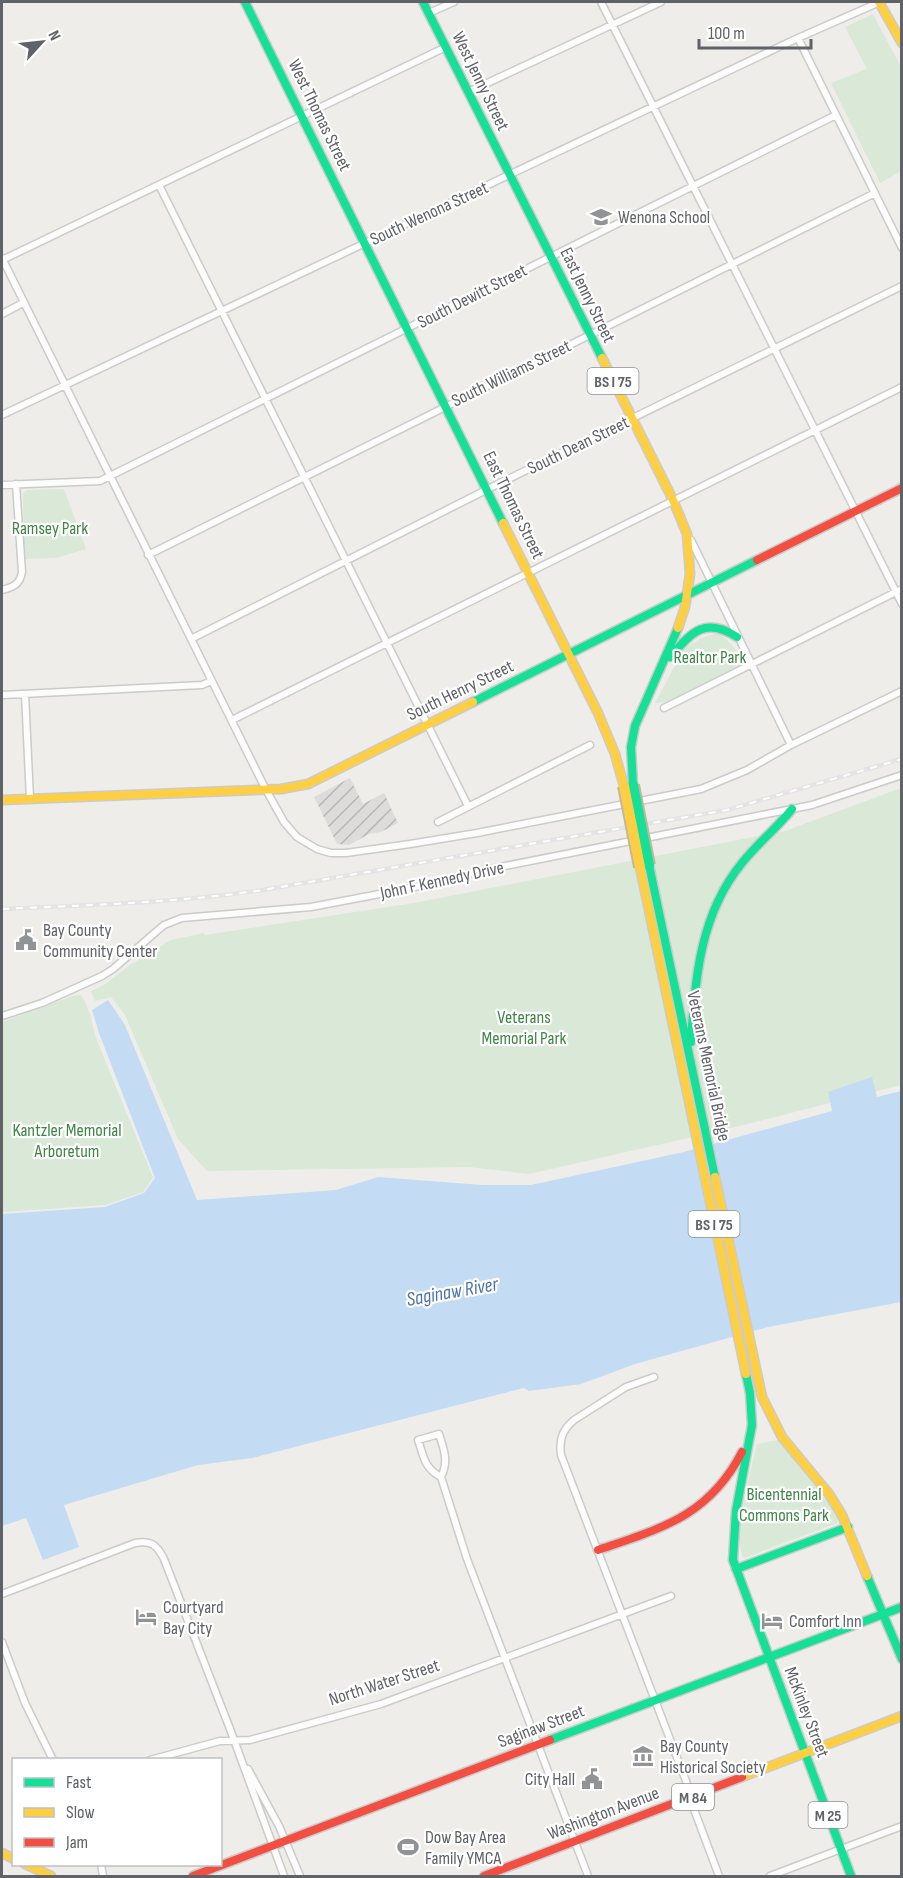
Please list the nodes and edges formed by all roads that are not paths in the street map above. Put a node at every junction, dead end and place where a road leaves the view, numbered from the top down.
1 (245, 2) edge
2 (423, 2) edge
3 (454, 2) edge
4 (601, 2) edge
5 (662, 2) edge
6 (880, 2) edge
7 (429, 13) junction
8 (612, 24) junction
9 (798, 38) junction
10 (902, 43) edge
11 (446, 47) junction
12 (468, 92) junction
13 (653, 107) junction
14 (836, 116) junction
15 (303, 117) junction
16 (510, 175) junction
17 (159, 185) junction
18 (693, 186) junction
19 (875, 193) junction
20 (365, 243) junction
21 (902, 248) edge
22 (551, 256) junction
23 (2, 259) edge
24 (732, 264) junction
25 (902, 285) edge
26 (23, 303) junction
27 (222, 310) junction
28 (2, 314) edge
29 (408, 328) junction
30 (589, 335) junction
31 (774, 348) junction
32 (64, 385) junction
33 (902, 387) edge
34 (265, 399) junction
35 (446, 406) junction
36 (2, 415) edge
37 (632, 418) junction
38 (815, 430) junction
39 (109, 476) junction
40 (304, 477) junction
41 (16, 484) junction
42 (2, 485) edge
43 (902, 488) edge
44 (488, 489) junction
45 (673, 500) junction
46 (855, 511) junction
47 (684, 526) junction
48 (148, 555) junction
49 (346, 561) junction
50 (528, 572) junction
51 (712, 583) junction
52 (2, 590) edge
53 (898, 591) edge
54 (688, 595) junction
55 (902, 604) edge
56 (737, 637) junction
57 (191, 639) junction
58 (387, 643) junction
59 (569, 654) junction
60 (751, 664) junction
61 (660, 669) junction
62 (211, 681) junction
63 (902, 691) edge
64 (25, 694) junction
65 (2, 695) edge
66 (664, 708) dead end
67 (232, 720) junction
68 (427, 725) junction
69 (590, 745) dead end
70 (791, 745) junction
71 (902, 775) edge
72 (629, 785) junction
73 (265, 788) junction
74 (30, 799) junction
75 (2, 800) edge
76 (468, 806) junction
77 (792, 809) junction
78 (438, 822) dead end
79 (644, 866) junction
80 (2, 1016) edge
81 (691, 1057) junction
82 (689, 1080) junction
83 (749, 1365) junction
84 (654, 1377) dead end
85 (751, 1429) junction
86 (441, 1477) junction
87 (848, 1527) junction
88 (598, 1550) junction
89 (734, 1565) junction
90 (2, 1594) edge
91 (671, 1596) dead end
92 (902, 1607) edge
93 (884, 1613) junction
94 (622, 1614) junction
95 (2, 1642) edge
96 (505, 1657) junction
97 (769, 1658) junction
98 (902, 1659) edge
99 (653, 1701) junction
100 (902, 1716) edge
101 (234, 1740) junction
102 (537, 1745) junction
103 (238, 1751) junction
104 (804, 1754) junction
105 (51, 1758) edge
106 (157, 1758) edge
107 (691, 1798) junction
108 (902, 1826) edge
109 (286, 1841) junction
110 (574, 1842) junction
111 (272, 1846) junction
112 (841, 1849) junction
113 (222, 1865) edge
114 (29, 1866) edge
115 (219, 1866) edge
116 (51, 1876) edge
117 (193, 1876) edge
118 (284, 1876) edge
119 (300, 1876) edge
120 (484, 1876) edge
121 (588, 1876) edge
122 (719, 1876) edge
123 (770, 1876) edge
124 (852, 1876) edge

1 - 15 main road, West Thomas Street / BS I 75
2 - 7 main road, West Jenny Street / BS I 75
3 - 7 street
4 - 8 street
5 - 8 street
6 - 9 street, South Wenona Street
6 - 10 main road
7 - 11 main road, West Jenny Street / BS I 75
8 - 12 street
8 - 13 street
9 - 13 street, South Wenona Street
9 - 14 street
11 - 12 main road, West Jenny Street / BS I 75
11 - 15 street
12 - 16 main road, West Jenny Street / BS I 75
13 - 16 street, South Wenona Street
13 - 18 street
14 - 18 street, South Dewitt Street
14 - 19 street
15 - 17 street
15 - 20 main road, West Thomas Street / BS I 75
16 - 20 street, South Wenona Street
16 - 22 main road, East Jenny Street / BS I 75
17 - 23 street
17 - 27 street
18 - 22 street, South Dewitt Street
18 - 24 street
19 - 21 street
19 - 24 street, South Williams Street
20 - 27 street, South Wenona Street
20 - 29 main road, East Thomas Street / BS I 75
22 - 29 street, South Dewitt Street
22 - 30 main road, East Jenny Street / BS I 75
23 - 26 street
24 - 30 street, South Williams Street
24 - 31 street
25 - 31 street, South Dean Street
26 - 28 street
26 - 32 street
27 - 32 street, South Wenona Street
27 - 34 street
29 - 34 street, South Dewitt Street
29 - 35 main road, East Thomas Street / BS I 75
30 - 35 street, South Williams Street
30 - 37 main road, East Jenny Street / BS I 75
31 - 37 street, South Dean Street
31 - 38 street
32 - 36 street, South Wenona Street
32 - 39 street
33 - 38 street
34 - 39 street, South Dewitt Street
34 - 40 street
35 - 40 street, South Williams Street
35 - 44 main road, East Thomas Street / BS I 75
37 - 44 street, South Dean Street
37 - 45 main road, East Jenny Street / BS I 75
38 - 45 street
38 - 46 street
39 - 41 street, South Dewitt Street
39 - 48 street
40 - 48 street, South Williams Street
40 - 49 street
41 - 42 street, South Dewitt Street
41 - 52 street
43 - 46 main road, South Henry Street
44 - 49 street, South Dean Street
44 - 50 main road, East Thomas Street / BS I 75
45 - 47 main road, East Jenny Street / BS I 75
45 - 50 street
46 - 51 main road, South Henry Street
46 - 53 street
47 - 51 street, East Jenny Street
47 - 54 main road, East Jenny Street / BS I 75
48 - 57 street
49 - 57 street, South Dean Street
49 - 58 street
50 - 58 street
50 - 59 main road, East Thomas Street / BS I 75
51 - 54 main road, South Henry Street
51 - 56 street, East Jenny Street
53 - 55 street
53 - 60 street
54 - 59 main road, South Henry Street
54 - 61 main road, Veterans Memorial Bridge / BS I 75
56 - 60 street, East Jenny Street
56 - 61 main road
57 - 62 street
58 - 67 street
58 - 68 street
59 - 68 main road, South Henry Street
59 - 72 main road, East Thomas Street / BS I 75
60 - 66 street
60 - 70 street, East Jenny Street
61 - 72 main road, Veterans Memorial Bridge / BS I 75
62 - 64 street
62 - 67 street
63 - 70 street
64 - 65 street
64 - 74 street
67 - 73 street
68 - 73 main road, South Henry Street
68 - 76 street
69 - 76 street
70 - 73 street
71 - 77 street, John F Kennedy Drive
72 - 79 main road, Veterans Memorial Bridge / BS I 75, bridge
73 - 74 main road, South Henry Street
74 - 75 main road, South Henry Street
76 - 78 street
77 - 80 street, John F Kennedy Drive
77 - 81 main road
79 - 81 main road, Veterans Memorial Bridge / BS I 75
79 - 82 main road, Veterans Memorial Bridge / BS I 75
81 - 82 main road, Veterans Memorial Bridge / BS I 75
82 - 83 main road, Veterans Memorial Bridge / BS I 75
83 - 85 main road, Veterans Memorial Bridge / BS I 75
83 - 87 main road, Veterans Memorial Bridge / BS I 75
84 - 88 street
85 - 88 main road
85 - 89 main road, Veterans Memorial Bridge / BS I 75
86 - 86 street
86 - 96 street
87 - 89 main road
87 - 93 main road, BS I 75
88 - 94 street
89 - 97 main road, McKinley Street / BS I 75
90 - 101 street
91 - 94 street, North Water Street
92 - 93 main road, Saginaw Street
93 - 97 main road, Saginaw Street
93 - 98 main road, BS I 75
94 - 96 street, North Water Street
94 - 99 street
95 - 105 street
96 - 101 street, North Water Street
96 - 102 street
97 - 99 main road, Saginaw Street
97 - 104 main road, McKinley Street / BS I 75
99 - 102 main road, Saginaw Street
99 - 107 street
100 - 104 main road, Washington Avenue / M 84
101 - 103 street
101 - 106 street, North Water Street
102 - 109 main road, Saginaw Street
102 - 110 street
103 - 109 street
103 - 111 street
104 - 107 main road, Washington Avenue / M 84
104 - 112 main road, McKinley Street / M 25
107 - 110 main road, Washington Avenue / M 84
107 - 122 street
108 - 112 street
109 - 111 main road, Saginaw Street
109 - 119 street
110 - 120 main road, Washington Avenue / M 84
110 - 121 street
111 - 113 main road, Saginaw Street
111 - 118 street
112 - 123 street
112 - 124 main road, McKinley Street / M 25
114 - 116 main road
115 - 117 main road, Saginaw Street

